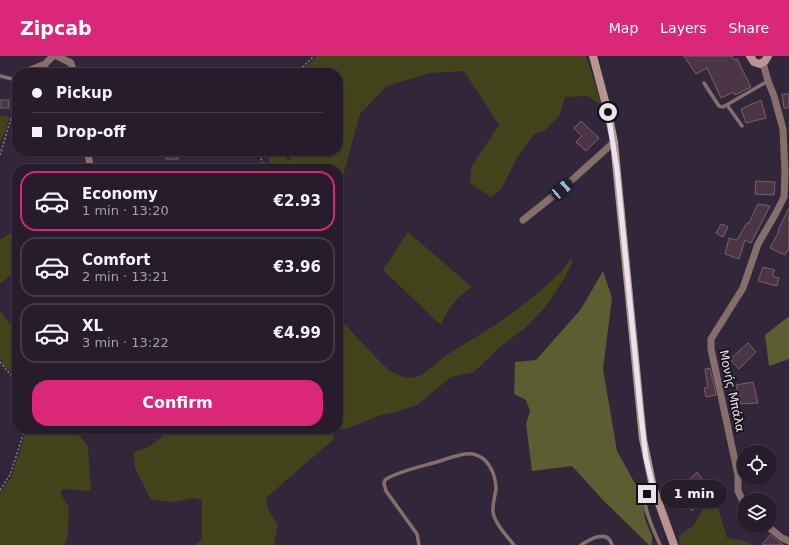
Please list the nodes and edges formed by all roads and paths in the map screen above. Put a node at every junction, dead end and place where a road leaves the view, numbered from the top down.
1 (53, 56) edge
2 (57, 56) edge
3 (314, 56) edge
4 (592, 56) edge
5 (750, 56) edge
6 (766, 59) edge
7 (34, 68) edge
8 (72, 68) edge
9 (302, 68) edge
10 (0, 76) edge
11 (12, 78) edge
12 (768, 81) junction
13 (704, 83) dead end
14 (727, 104) junction
15 (12, 115) edge
16 (742, 126) dead end
17 (614, 142) junction
18 (0, 155) edge
19 (786, 201) edge
20 (523, 220) dead end
21 (0, 362) edge
22 (12, 376) edge
23 (23, 434) edge
24 (0, 490) edge
25 (654, 491) junction
26 (739, 493) edge
27 (776, 533) edge
28 (789, 541) edge
29 (419, 545) edge
30 (514, 545) edge
31 (581, 545) edge
32 (612, 545) edge
33 (660, 545) edge
34 (674, 545) edge

1 - 7 street
2 - 8 street
3 - 9 path
4 - 17 street
5 - 6 street
6 - 12 street, Μονής Μπάλα
10 - 11 lane
12 - 14 lane
12 - 19 street, Μονής Μπάλα
13 - 14 lane
14 - 16 lane
15 - 18 path
17 - 20 street
17 - 25 street
19 - 26 street, Μονής Μπάλα
21 - 22 path
23 - 24 path
25 - 33 lane
25 - 34 street
27 - 28 street
29 - 30 lane
31 - 32 lane

